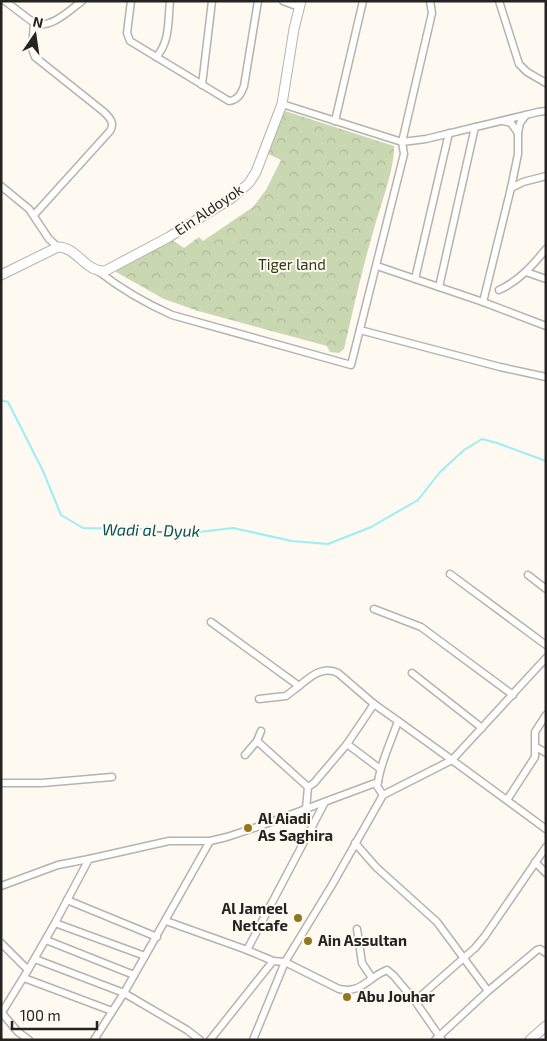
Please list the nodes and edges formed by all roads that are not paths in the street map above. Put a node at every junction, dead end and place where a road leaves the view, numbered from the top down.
1 (5, 1) edge
2 (82, 1) edge
3 (131, 1) edge
4 (170, 1) edge
5 (212, 1) edge
6 (258, 1) edge
7 (283, 1) edge
8 (363, 1) edge
9 (430, 1) edge
10 (499, 1) edge
11 (300, 4) edge
12 (34, 23) junction
13 (156, 57) junction
14 (546, 83) edge
15 (202, 85) junction
16 (282, 104) junction
17 (546, 111) edge
18 (527, 114) junction
19 (502, 120) junction
20 (335, 121) junction
21 (475, 127) junction
22 (449, 133) junction
23 (518, 133) junction
24 (402, 142) junction
25 (546, 176) edge
26 (1, 186) edge
27 (512, 188) junction
28 (34, 215) junction
29 (58, 247) junction
30 (546, 249) edge
31 (376, 266) junction
32 (98, 271) junction
33 (526, 272) junction
34 (1, 275) edge
35 (546, 278) edge
36 (415, 279) junction
37 (439, 287) junction
38 (499, 290) dead end
39 (483, 302) junction
40 (546, 326) edge
41 (360, 330) junction
42 (546, 377) edge
43 (450, 574) dead end
44 (528, 575) dead end
45 (546, 589) edge
46 (374, 609) dead end
47 (211, 622) dead end
48 (546, 645) edge
49 (545, 660) edge
50 (412, 673) dead end
51 (299, 686) junction
52 (513, 695) junction
53 (259, 699) dead end
54 (374, 704) junction
55 (546, 715) edge
56 (398, 721) junction
57 (482, 728) junction
58 (261, 731) dead end
59 (257, 741) junction
60 (347, 744) junction
61 (536, 747) junction
62 (546, 753) edge
63 (245, 755) dead end
64 (452, 760) junction
65 (379, 768) junction
66 (112, 776) dead end
67 (378, 782) junction
68 (1, 783) edge
69 (308, 787) junction
70 (383, 795) junction
71 (507, 800) junction
72 (325, 802) junction
73 (306, 809) junction
74 (546, 829) edge
75 (210, 841) junction
76 (355, 843) junction
77 (546, 847) edge
78 (89, 859) junction
79 (534, 862) junction
80 (546, 873) edge
81 (1, 886) edge
82 (67, 900) junction
83 (166, 922) junction
84 (55, 923) junction
85 (357, 930) dead end
86 (157, 937) junction
87 (46, 940) junction
88 (1, 943) edge
89 (247, 950) junction
90 (546, 954) edge
91 (146, 956) junction
92 (462, 958) junction
93 (35, 959) junction
94 (272, 961) junction
95 (285, 962) junction
96 (28, 970) junction
97 (134, 975) junction
98 (24, 978) junction
99 (372, 978) junction
100 (488, 991) junction
101 (124, 993) junction
102 (415, 1001) junction
103 (112, 1011) junction
104 (2, 1014) edge
105 (546, 1026) edge
106 (439, 1039) edge
107 (29, 1040) edge
108 (94, 1040) edge
109 (200, 1040) edge
110 (210, 1040) edge
111 (253, 1040) edge
112 (530, 1040) edge

1 - 12 street
2 - 12 street
3 - 13 street
4 - 13 street
5 - 15 street
6 - 15 street
7 - 11 street
8 - 20 street
9 - 24 street
10 - 14 street
11 - 16 street, Ein Aldoyok
12 - 28 street
13 - 15 street
16 - 20 street
16 - 32 street, Ein Aldoyok
17 - 18 street
18 - 19 street
18 - 23 street
19 - 21 street
19 - 23 street
20 - 24 street
21 - 22 street
21 - 37 street
22 - 24 street
22 - 36 street
23 - 27 street
24 - 31 street
25 - 27 street
26 - 28 street
27 - 39 street
28 - 29 street
29 - 32 street
29 - 34 street
30 - 33 street
31 - 36 street
31 - 41 street
32 - 41 street
33 - 35 street
33 - 38 street
36 - 37 street
37 - 39 street
39 - 40 street
41 - 42 street
43 - 48 street
44 - 45 street
46 - 52 street
47 - 51 street
49 - 52 street
50 - 57 street
51 - 53 street
51 - 54 street
52 - 57 street
54 - 56 street
54 - 60 street
55 - 61 street
56 - 64 street
56 - 65 street
57 - 64 street
58 - 59 street
59 - 63 street
59 - 69 street
60 - 65 street
60 - 69 street
61 - 62 street
61 - 71 street
64 - 70 street
64 - 71 street
65 - 67 street
66 - 68 street
67 - 70 street
67 - 72 street
69 - 73 street
70 - 76 street
71 - 74 street
72 - 73 street
72 - 89 street
73 - 75 street
75 - 78 street
75 - 83 street
76 - 92 street
76 - 95 street
77 - 79 street
78 - 81 street
78 - 82 street
79 - 80 street
79 - 92 street
82 - 84 street
82 - 86 street
83 - 86 street
83 - 89 street
84 - 87 street
84 - 91 street
85 - 99 street
86 - 91 street
87 - 93 street
87 - 97 street
88 - 96 street
89 - 94 street
90 - 100 street
91 - 97 street
92 - 100 street
92 - 102 street
93 - 96 street
93 - 101 street
94 - 95 street
94 - 110 street
95 - 99 street
95 - 111 street
96 - 98 street
97 - 101 street
98 - 103 street
98 - 104 street
99 - 102 street
100 - 106 street
101 - 103 street
101 - 109 street
102 - 106 street
103 - 108 street
104 - 107 street
105 - 112 street

